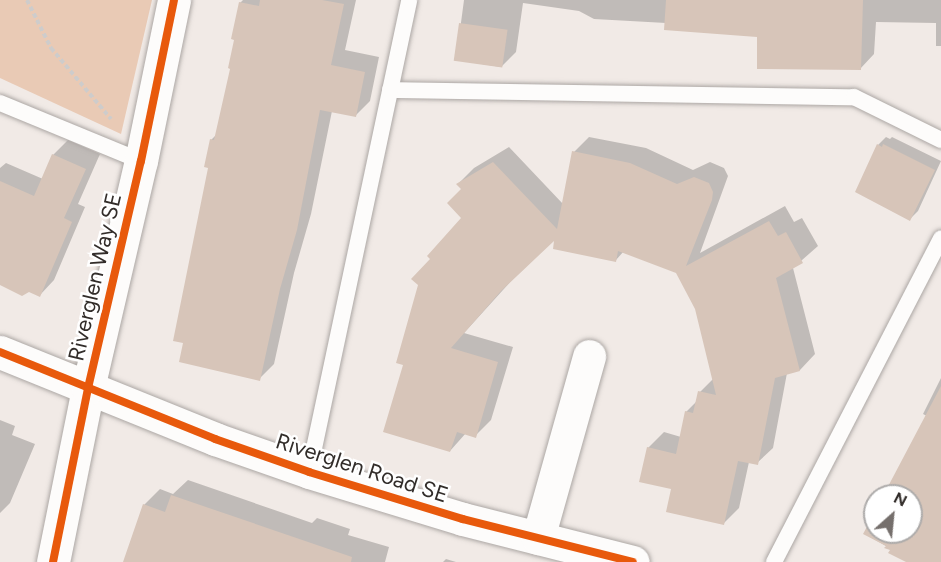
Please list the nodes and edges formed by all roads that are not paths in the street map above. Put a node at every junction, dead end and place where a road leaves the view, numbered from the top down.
1 (174, 0) edge
2 (409, 0) edge
3 (390, 90) junction
4 (0, 103) edge
5 (941, 140) edge
6 (141, 161) junction
7 (941, 239) edge
8 (0, 352) edge
9 (589, 356) dead end
10 (88, 388) junction
11 (309, 472) junction
12 (538, 538) junction
13 (53, 562) edge
14 (633, 562) edge
15 (774, 562) edge

1 - 6 street, Riverglen Way SE
2 - 3 lane
3 - 5 lane
3 - 11 lane
4 - 6 lane
6 - 10 street, Riverglen Way SE
7 - 15 lane
8 - 10 street, Riverglen Road SE
9 - 12 street
10 - 11 street, Riverglen Road SE
10 - 13 street, Riverglen Way SE
11 - 12 street, Riverglen Road SE
12 - 14 street, Riverglen Road SE

